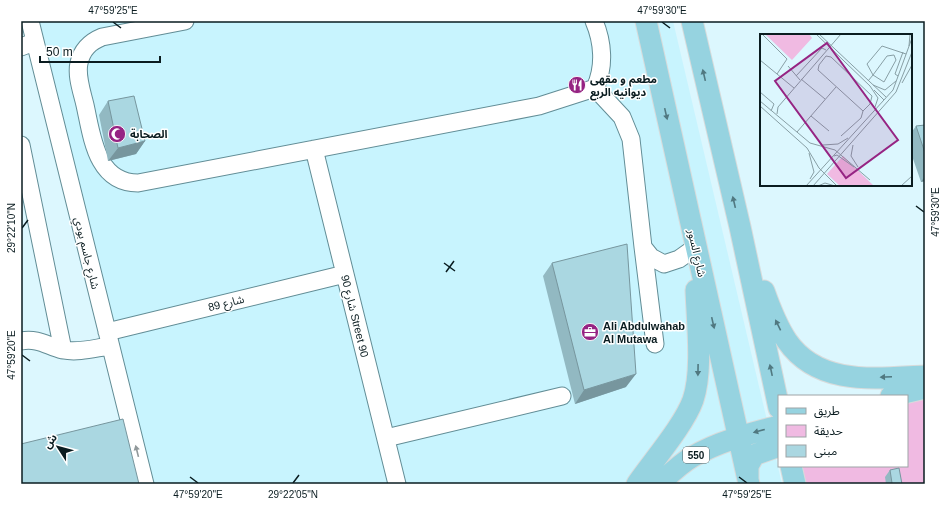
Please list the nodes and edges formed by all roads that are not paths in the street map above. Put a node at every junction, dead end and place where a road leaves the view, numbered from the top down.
1 (30, 21) edge
2 (185, 21) edge
3 (594, 21) edge
4 (638, 21) edge
5 (646, 21) edge
6 (692, 21) edge
7 (28, 44) edge
8 (659, 82) junction
9 (595, 88) junction
10 (21, 145) edge
11 (314, 149) junction
12 (740, 227) junction
13 (642, 247) junction
14 (696, 247) junction
15 (345, 274) junction
16 (109, 339) junction
17 (21, 341) edge
18 (655, 344) dead end
19 (63, 350) junction
20 (925, 376) edge
21 (925, 388) edge
22 (895, 395) edge
23 (562, 396) dead end
24 (925, 396) edge
25 (778, 403) edge
26 (908, 404) edge
27 (778, 426) edge
28 (739, 436) junction
29 (386, 438) junction
30 (778, 446) edge
31 (791, 467) edge
32 (749, 481) edge
33 (145, 484) edge
34 (397, 484) edge
35 (637, 484) edge
36 (659, 484) edge
37 (795, 484) edge

1 - 7 street, شارع جاسم بودي
2 - 11 street
3 - 9 street
4 - 8 main road
5 - 8 main road, شارع السور
12 -> 6 main road
7 - 16 street, شارع جاسم بودي
8 -> 14 main road, شارع السور
9 - 11 street
9 - 13 street
10 - 19 street
11 - 15 street, شارع 90 Street 90
20 -> 12 main road
25 -> 12 main road
13 - 14 street
13 - 18 street
14 -> 28 main road, شارع السور
14 -> 35 main road
15 - 16 street, شارع 89
15 - 29 street, شارع 90 Street 90
16 - 19 street, شارع 89
33 -> 16 street, شارع جاسم بودي
17 - 19 street
21 - 22 main road
23 - 29 street
24 - 26 main road
27 -> 28 main road, 550
28 - 32 main road, شارع السور
28 - 36 main road, 550
29 - 34 street, شارع 90 Street 90
30 - 32 main road
31 - 37 main road

